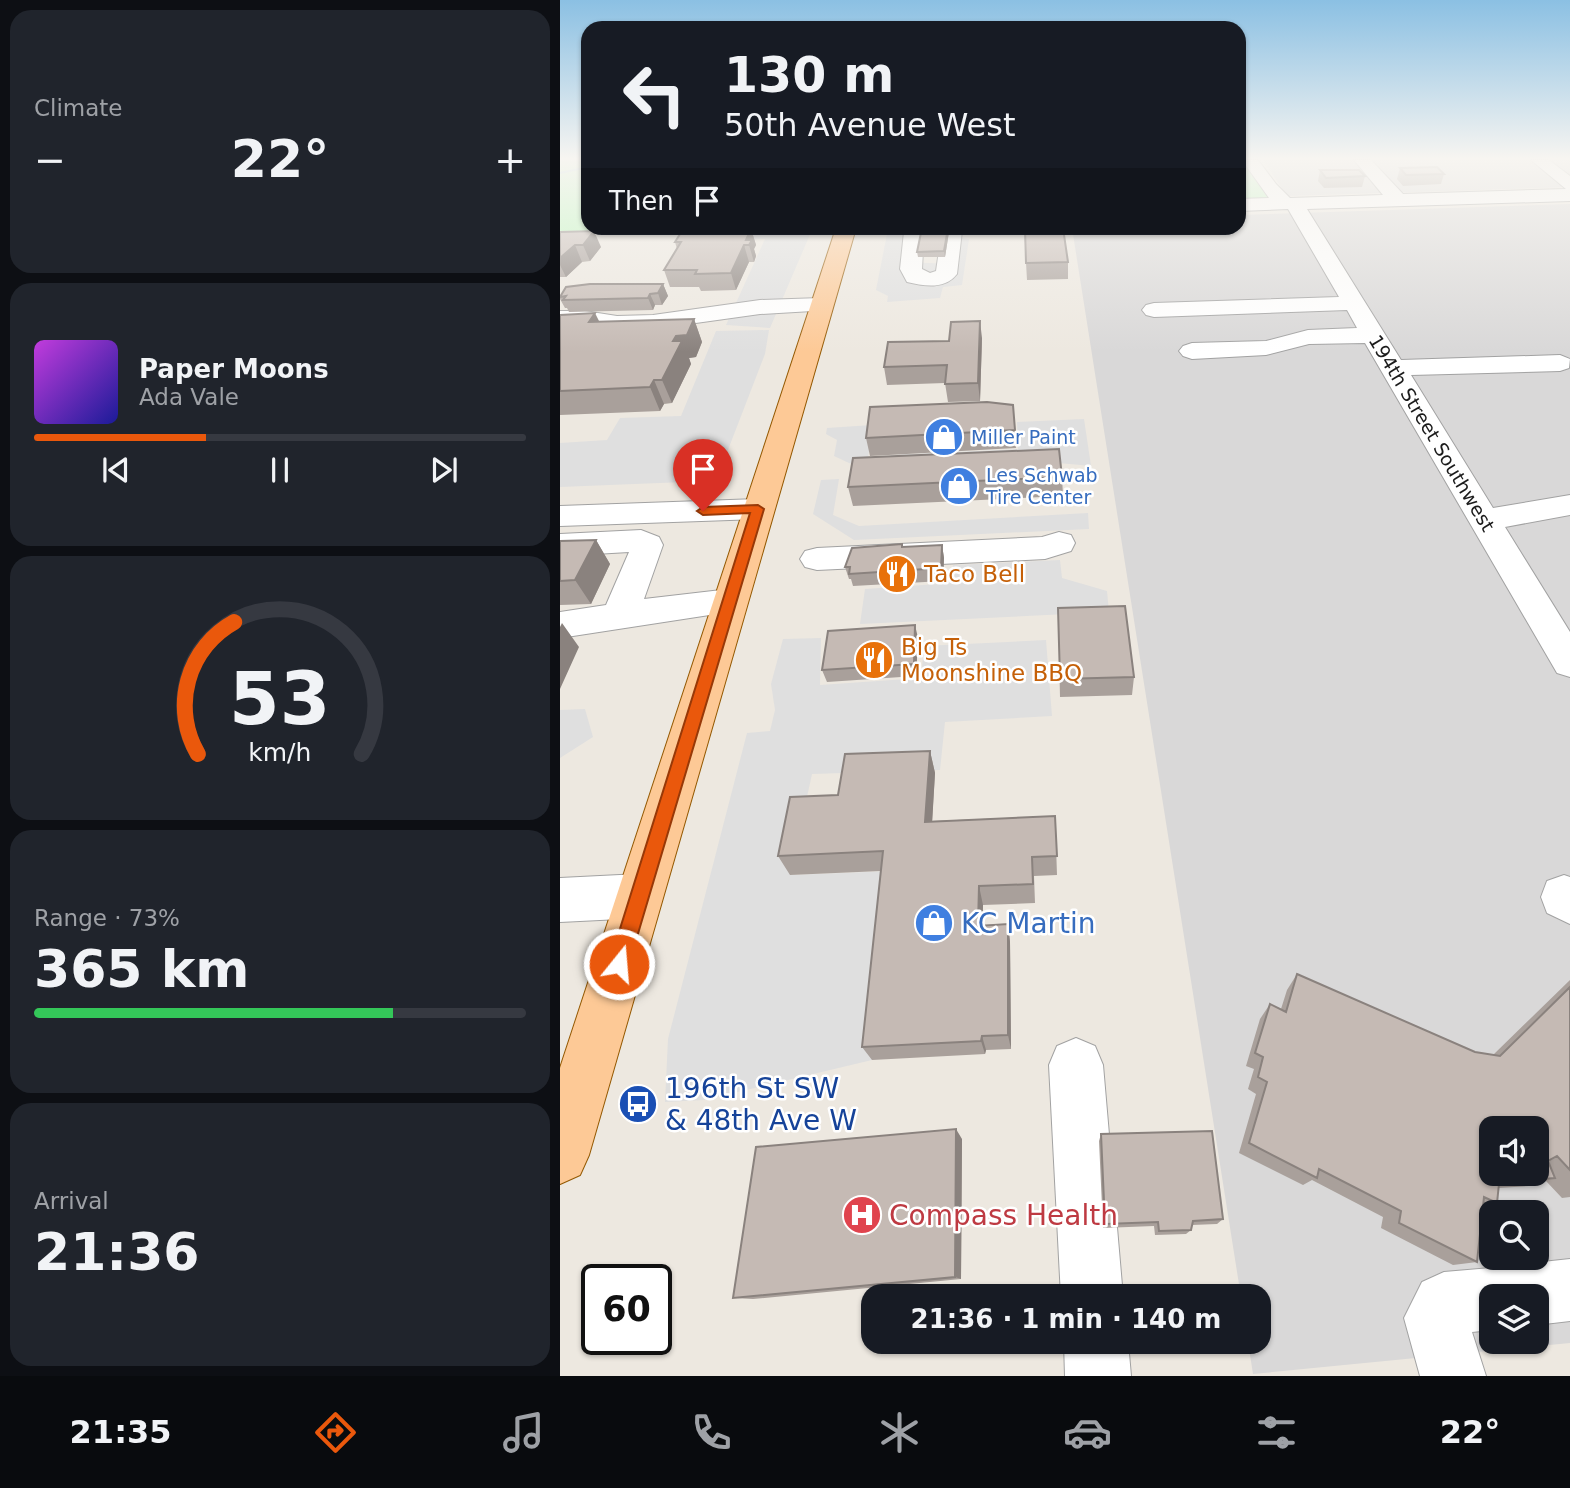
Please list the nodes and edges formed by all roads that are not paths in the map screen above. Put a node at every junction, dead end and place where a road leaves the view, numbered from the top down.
1 (1303, 224) edge
2 (844, 235) edge
3 (914, 235) edge
4 (951, 235) edge
5 (1354, 303) junction
6 (821, 305) junction
7 (1154, 310) dead end
8 (560, 318) edge
9 (1373, 335) junction
10 (1192, 351) dead end
11 (1560, 363) dead end
12 (1394, 368) junction
13 (1570, 505) edge
14 (758, 509) junction
15 (560, 516) edge
16 (1485, 520) junction
17 (1059, 543) dead end
18 (560, 544) edge
19 (817, 559) dead end
20 (730, 601) junction
21 (618, 618) junction
22 (560, 625) edge
23 (1570, 663) edge
24 (640, 896) junction
25 (560, 900) edge
26 (1076, 1065) dead end
27 (568, 1104) edge
28 (1091, 1284) edge
29 (1570, 1290) edge
30 (1549, 1292) edge
31 (1479, 1300) edge
32 (1097, 1354) edge
33 (1098, 1376) edge
34 (1453, 1376) edge

1 - 5 street, 194th Street Southwest
2 - 6 main road
3 - 4 street
5 - 7 street
5 - 9 street, 194th Street Southwest
6 - 8 street
6 - 14 main road
9 - 10 street
9 - 12 street, 194th Street Southwest
11 - 12 street
12 - 16 street, 194th Street Southwest
13 - 16 street
14 - 15 street
14 - 20 main road
16 - 23 street, 194th Street Southwest
17 - 19 street
18 - 21 street
20 - 21 street
20 - 24 main road
21 - 22 street
24 - 25 street
24 - 27 main road
26 - 28 street
29 - 30 street
31 - 34 street
32 - 33 street

